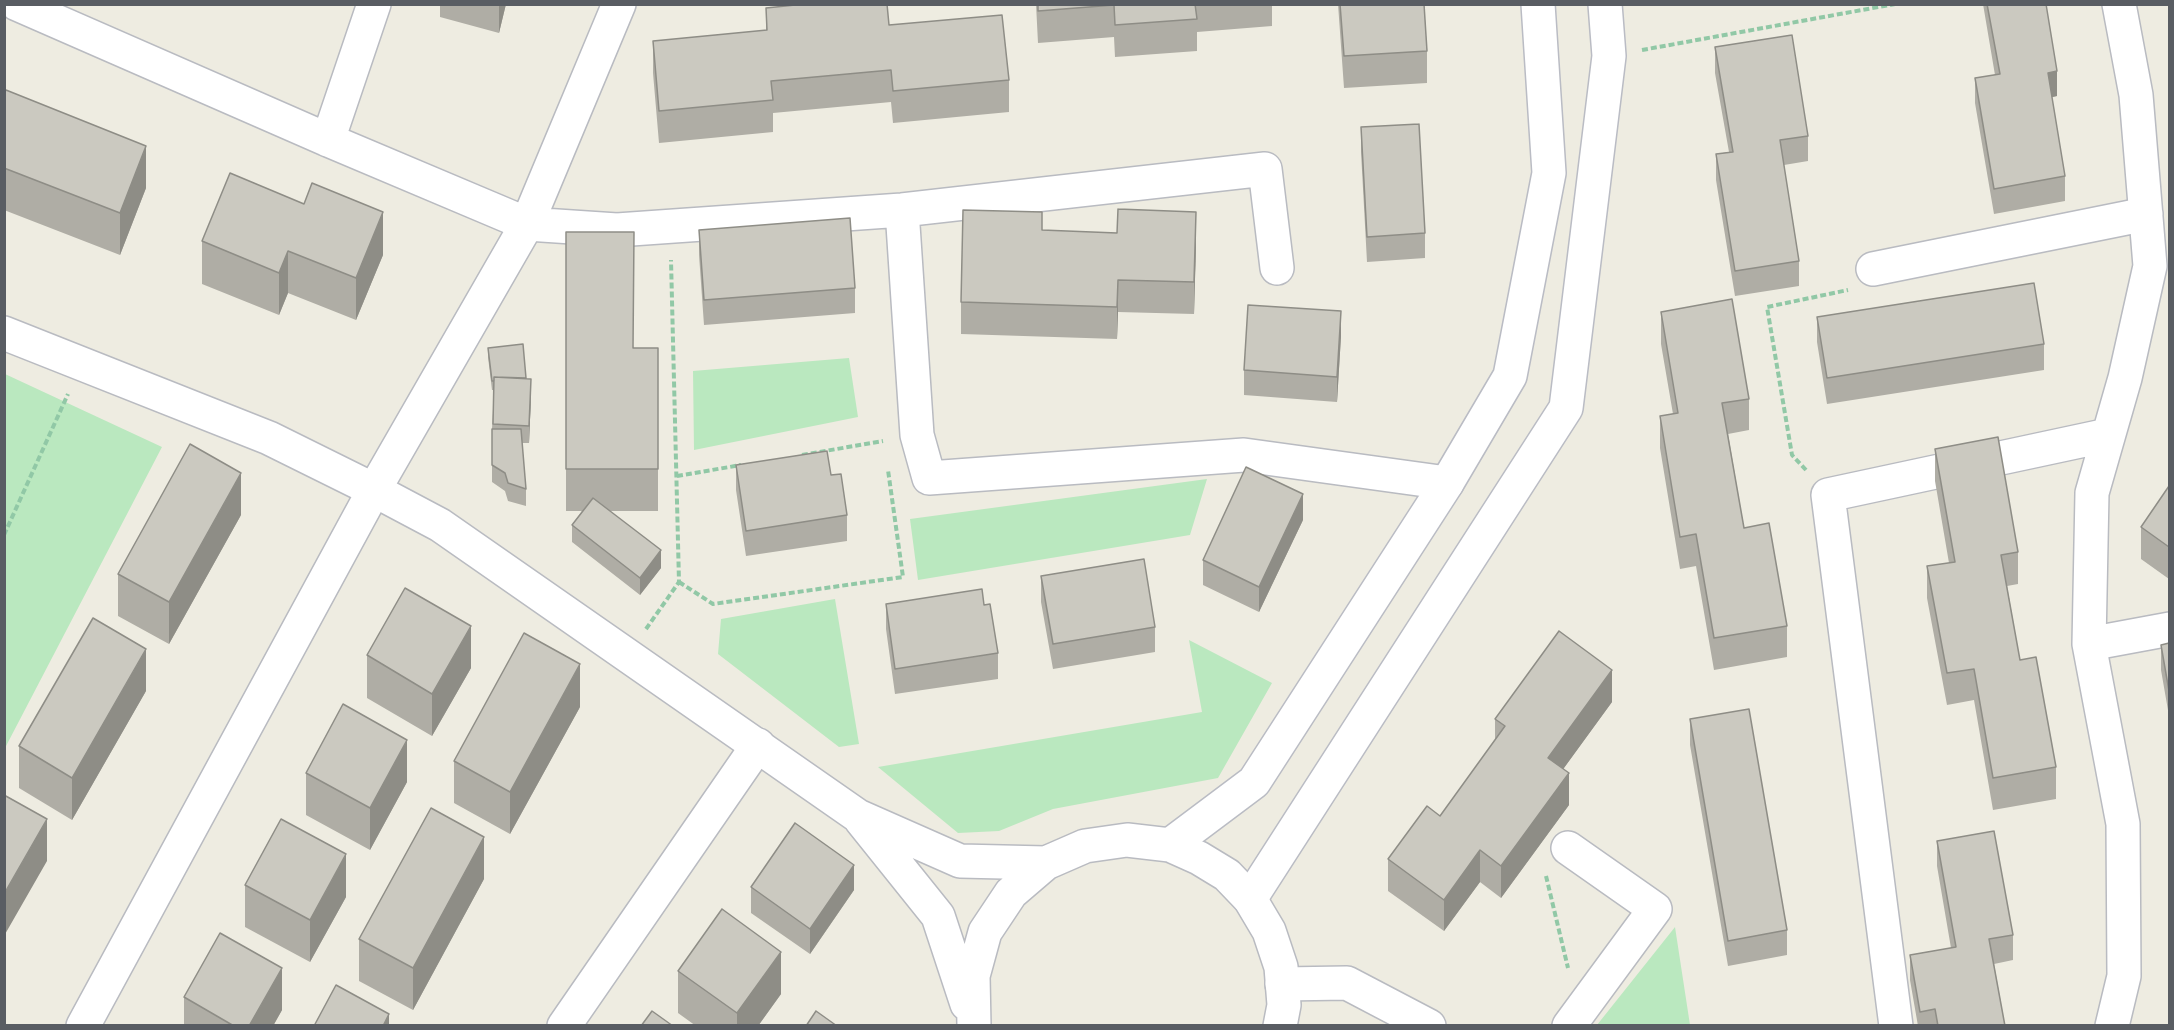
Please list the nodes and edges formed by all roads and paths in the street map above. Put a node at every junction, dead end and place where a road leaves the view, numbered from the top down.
1 (17, 4) edge
2 (374, 4) edge
3 (620, 4) edge
4 (1539, 4) edge
5 (1605, 4) edge
6 (1894, 4) edge
7 (2120, 4) edge
8 (1609, 56) junction
9 (328, 140) junction
10 (902, 210) junction
11 (2146, 214) junction
12 (527, 224) junction
13 (671, 226) junction
14 (1277, 268) dead end
15 (1873, 269) joint
16 (4, 333) edge
17 (82, 363) junction
18 (917, 435) junction
19 (2109, 435) junction
20 (792, 457) edge
21 (888, 464) dead end
22 (746, 465) edge
23 (676, 476) junction
24 (1447, 483) junction
25 (375, 490) junction
26 (1828, 495) junction
27 (4, 535) edge
28 (679, 582) junction
29 (2169, 629) edge
30 (2089, 644) junction
31 (628, 654) junction
32 (758, 745) junction
33 (858, 816) junction
34 (1170, 845) junction
35 (1568, 848) joint
36 (1046, 862) junction
37 (1250, 899) junction
38 (1282, 984) junction
39 (1574, 1019) edge
40 (973, 1025) edge
41 (83, 1026) edge
42 (564, 1026) edge
43 (1280, 1026) edge
44 (1429, 1026) edge
45 (1896, 1026) edge
46 (2112, 1026) edge

1 - 9 street
2 - 9 street
3 - 12 street
4 - 24 street
5 - 8 street
6 - 8 path
7 - 11 street
8 - 37 street
9 - 12 street
10 - 13 street
10 - 14 street
10 - 18 street
11 - 15 street
11 - 19 street
12 - 13 street
12 - 25 street
13 - 23 path
15 - 26 path
16 - 17 street
17 - 25 street
17 - 27 path
18 - 20 path
18 - 24 street
19 - 26 street
19 - 30 street
21 - 28 path
22 - 23 path
23 - 28 path
24 - 34 street
25 - 31 street
25 - 41 street
26 - 45 street
28 - 31 path
29 - 30 street
30 - 46 street
31 - 32 street
32 - 33 street
32 - 42 street
33 - 36 street
33 - 40 street
34 - 36 street
34 - 37 street
35 - 39 path
35 - 39 street
36 - 40 street
37 - 38 street
38 - 43 street
38 - 44 street

